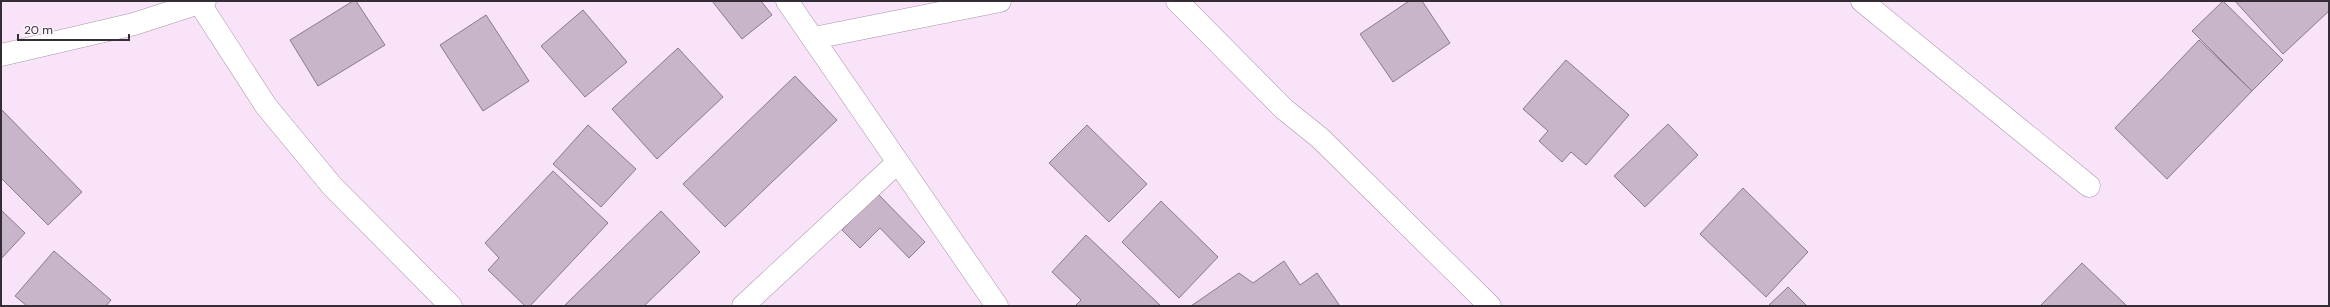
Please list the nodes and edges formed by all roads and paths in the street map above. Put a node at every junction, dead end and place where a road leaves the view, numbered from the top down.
1 (787, 1) edge
2 (1000, 1) edge
3 (1177, 1) edge
4 (1862, 1) edge
5 (203, 2) edge
6 (814, 38) junction
7 (1, 55) edge
8 (898, 162) junction
9 (2089, 186) dead end
10 (451, 306) edge
11 (743, 306) edge
12 (997, 306) edge
13 (1490, 306) edge

1 - 6 street
2 - 6 street
3 - 13 street
4 - 9 street
5 - 7 street
5 - 10 street
6 - 8 street
8 - 11 street
8 - 12 street

